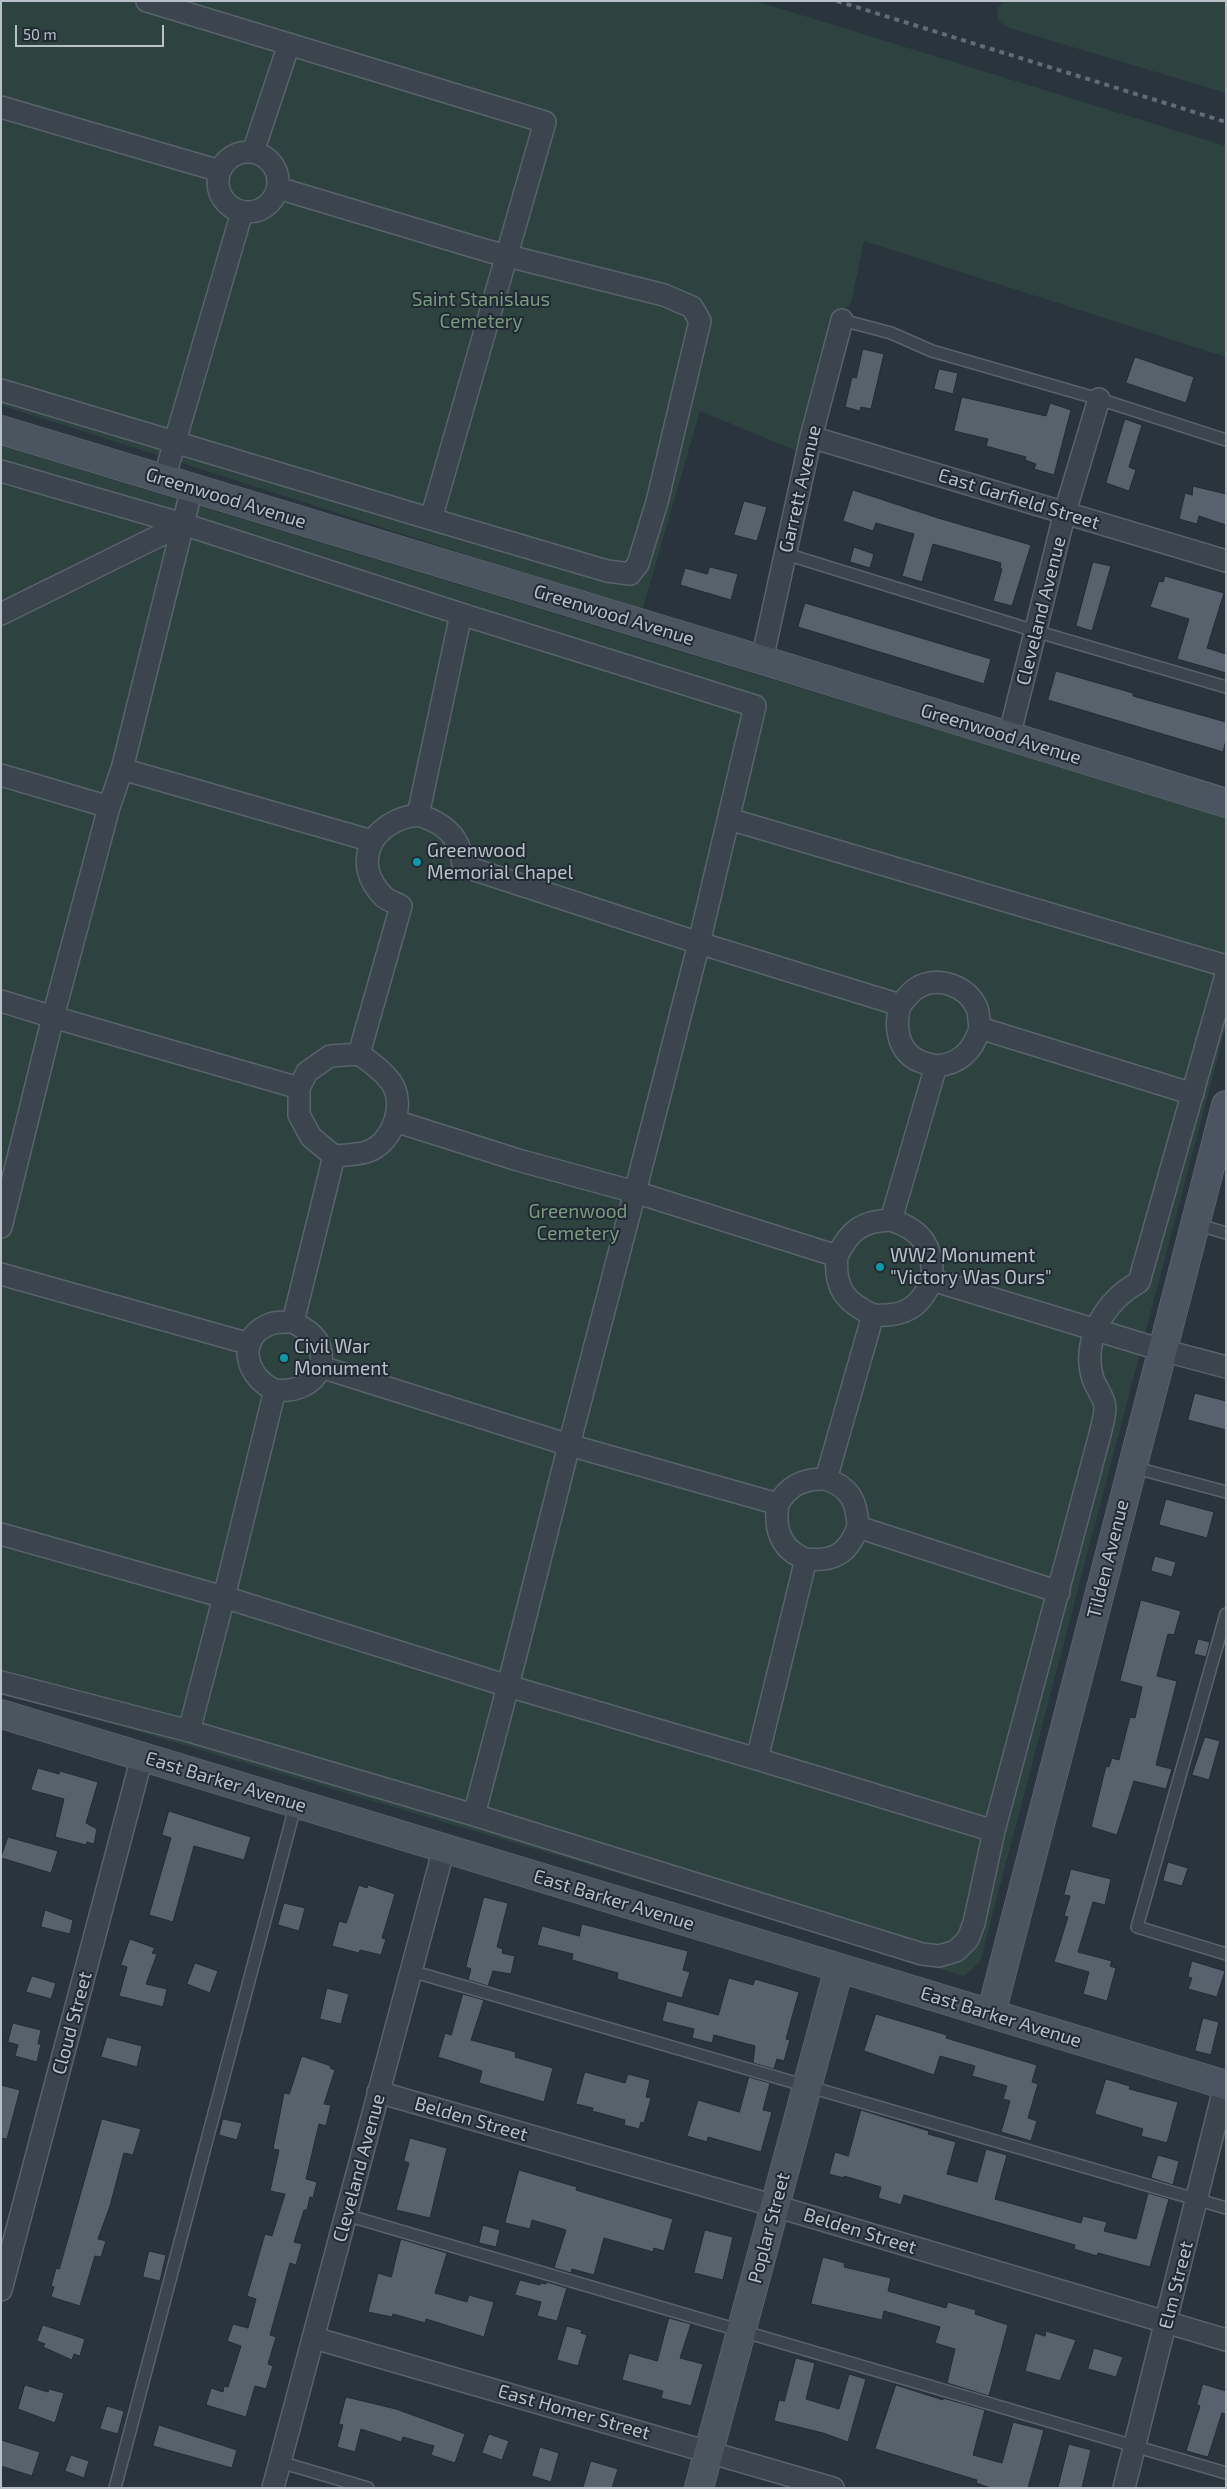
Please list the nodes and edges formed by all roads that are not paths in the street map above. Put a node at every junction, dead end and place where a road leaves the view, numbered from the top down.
1 (147, 1) edge
2 (289, 44) junction
3 (1, 107) edge
4 (253, 152) junction
5 (220, 171) junction
6 (278, 188) junction
7 (242, 212) junction
8 (507, 255) junction
9 (842, 320) joint
10 (1, 390) edge
11 (1099, 398) junction
12 (1, 430) edge
13 (811, 437) junction
14 (1226, 440) edge
15 (174, 444) junction
16 (1, 472) edge
17 (164, 479) junction
18 (192, 488) junction
19 (1065, 512) junction
20 (431, 519) junction
21 (183, 524) junction
22 (786, 554) junction
23 (1226, 561) edge
24 (1, 614) edge
25 (461, 614) junction
26 (1035, 631) junction
27 (762, 660) junction
28 (1226, 687) edge
29 (1009, 737) junction
30 (122, 769) junction
31 (1, 775) edge
32 (1226, 803) edge
33 (108, 807) junction
34 (418, 815) junction
35 (730, 819) junction
36 (372, 841) junction
37 (699, 943) junction
38 (1226, 966) edge
39 (1226, 975) edge
40 (1, 1001) edge
41 (900, 1005) junction
42 (53, 1017) junction
43 (980, 1028) junction
44 (359, 1054) junction
45 (936, 1066) junction
46 (299, 1088) junction
47 (1193, 1094) junction
48 (1226, 1104) edge
49 (395, 1121) junction
50 (334, 1156) junction
51 (635, 1192) junction
52 (891, 1220) junction
53 (1195, 1224) junction
54 (1, 1227) edge
55 (1226, 1233) edge
56 (838, 1256) junction
57 (1, 1274) edge
58 (932, 1280) junction
59 (873, 1315) junction
60 (293, 1322) junction
61 (1096, 1330) junction
62 (250, 1344) junction
63 (1162, 1350) junction
64 (321, 1367) junction
65 (1226, 1367) edge
66 (275, 1390) junction
67 (569, 1445) junction
68 (1132, 1467) junction
69 (826, 1479) junction
70 (1226, 1492) edge
71 (778, 1504) junction
72 (858, 1527) junction
73 (1, 1534) edge
74 (806, 1559) junction
75 (1059, 1592) junction
76 (224, 1597) junction
77 (1226, 1614) edge
78 (1, 1682) edge
79 (508, 1686) junction
80 (1, 1714) edge
81 (189, 1731) junction
82 (142, 1757) junction
83 (757, 1760) junction
84 (296, 1803) junction
85 (474, 1815) junction
86 (994, 1831) junction
87 (444, 1848) junction
88 (1226, 1954) edge
89 (839, 1968) junction
90 (411, 1971) junction
91 (991, 2014) junction
92 (1225, 2084) edge
93 (808, 2086) junction
94 (378, 2092) junction
95 (1197, 2199) junction
96 (775, 2206) junction
97 (1226, 2208) edge
98 (346, 2215) junction
99 (1, 2290) edge
100 (1166, 2322) junction
101 (741, 2332) junction
102 (314, 2338) junction
103 (1226, 2340) edge
104 (1135, 2446) junction
105 (709, 2451) junction
106 (280, 2462) junction
107 (1226, 2472) edge
108 (114, 2488) edge
109 (273, 2488) edge
110 (368, 2488) edge
111 (699, 2488) edge
112 (834, 2488) edge
113 (1124, 2488) edge

1 - 2 street
2 - 4 street
2 - 8 street
3 - 5 street
4 - 5 street
4 - 6 street
5 - 7 street
6 - 7 street
6 - 8 street
7 - 15 street
8 - 20 street
8 - 20 street
9 - 11 lane
9 - 13 street, Garrett Avenue
10 - 15 street
11 - 14 lane
11 - 19 street, Cleveland Avenue
12 - 17 street, Greenwood Avenue
13 - 19 street, East Garfield Street
13 - 22 street, Garrett Avenue
15 - 17 street
15 - 20 street
16 - 21 street
17 - 18 street, Greenwood Avenue
18 - 21 street
18 - 27 street, Greenwood Avenue
19 - 23 street, East Garfield Street
19 - 26 street, Cleveland Avenue
21 - 24 street
21 - 25 street
21 - 30 street
22 - 26 lane
22 - 27 street, Garrett Avenue
25 - 34 street
25 - 35 street
26 - 28 lane
26 - 29 street, Cleveland Avenue
27 - 29 street, Greenwood Avenue
29 - 32 street, Greenwood Avenue
30 - 33 street
30 - 36 street
31 - 33 street
33 - 42 street
34 - 36 street
34 - 37 street
35 - 37 street
35 - 38 street
36 - 44 street
37 - 41 street
37 - 51 street
39 - 47 street
40 - 42 street
41 - 43 street
41 - 45 street
42 - 46 street
42 - 54 street
43 - 45 street
43 - 47 street
44 - 46 street
44 - 49 street
45 - 52 street
46 - 50 street
47 - 61 street
48 - 53 street, Tilden Avenue
49 - 50 street
49 - 51 street
50 - 60 street
51 - 56 street
51 - 67 street
52 - 56 street
52 - 58 street
53 - 55 lane
53 - 63 street, Tilden Avenue
56 - 59 street
57 - 62 street
58 - 59 street
58 - 61 street
59 - 69 street
60 - 62 street
60 - 64 street
61 - 63 street
61 - 75 street
62 - 66 street
63 - 65 street
63 - 68 street, Tilden Avenue
64 - 66 street
64 - 67 street
66 - 76 street
67 - 71 street
67 - 79 street
68 - 70 lane
68 - 91 street, Tilden Avenue
69 - 71 street
69 - 72 street
71 - 74 street
72 - 74 street
72 - 75 street
73 - 76 street
74 - 83 street
75 - 86 street
76 - 79 street
76 - 81 street
77 - 88 lane
78 - 81 street
79 - 83 street
79 - 85 street
80 - 82 street, East Barker Avenue
81 - 85 street
82 - 84 street, East Barker Avenue
82 - 99 street, Cloud Street
83 - 86 street
84 - 87 street, East Barker Avenue
84 - 108 lane
85 - 86 street
87 - 89 street, East Barker Avenue
87 - 90 street, Cleveland Avenue
89 - 91 street, East Barker Avenue
89 - 93 street, Poplar Street
90 - 93 lane
90 - 94 street, Cleveland Avenue
91 - 92 street, East Barker Avenue
92 - 95 street, Elm Street
93 - 95 lane
93 - 96 street, Poplar Street
94 - 96 street, Belden Street
94 - 98 street, Cleveland Avenue
95 - 97 lane
95 - 100 street, Elm Street
96 - 100 street, Belden Street
96 - 101 street, Poplar Street
98 - 101 lane
98 - 102 street, Cleveland Avenue
100 - 103 street, Belden Street
100 - 104 street, Elm Street
101 - 104 lane
101 - 105 street, Poplar Street
102 - 105 street, East Homer Street
102 - 106 street, Cleveland Avenue
104 - 107 lane
104 - 113 street, Elm Street
105 - 111 street, Poplar Street
105 - 112 street, East Homer Street
106 - 109 street, Cleveland Avenue
106 - 110 lane

